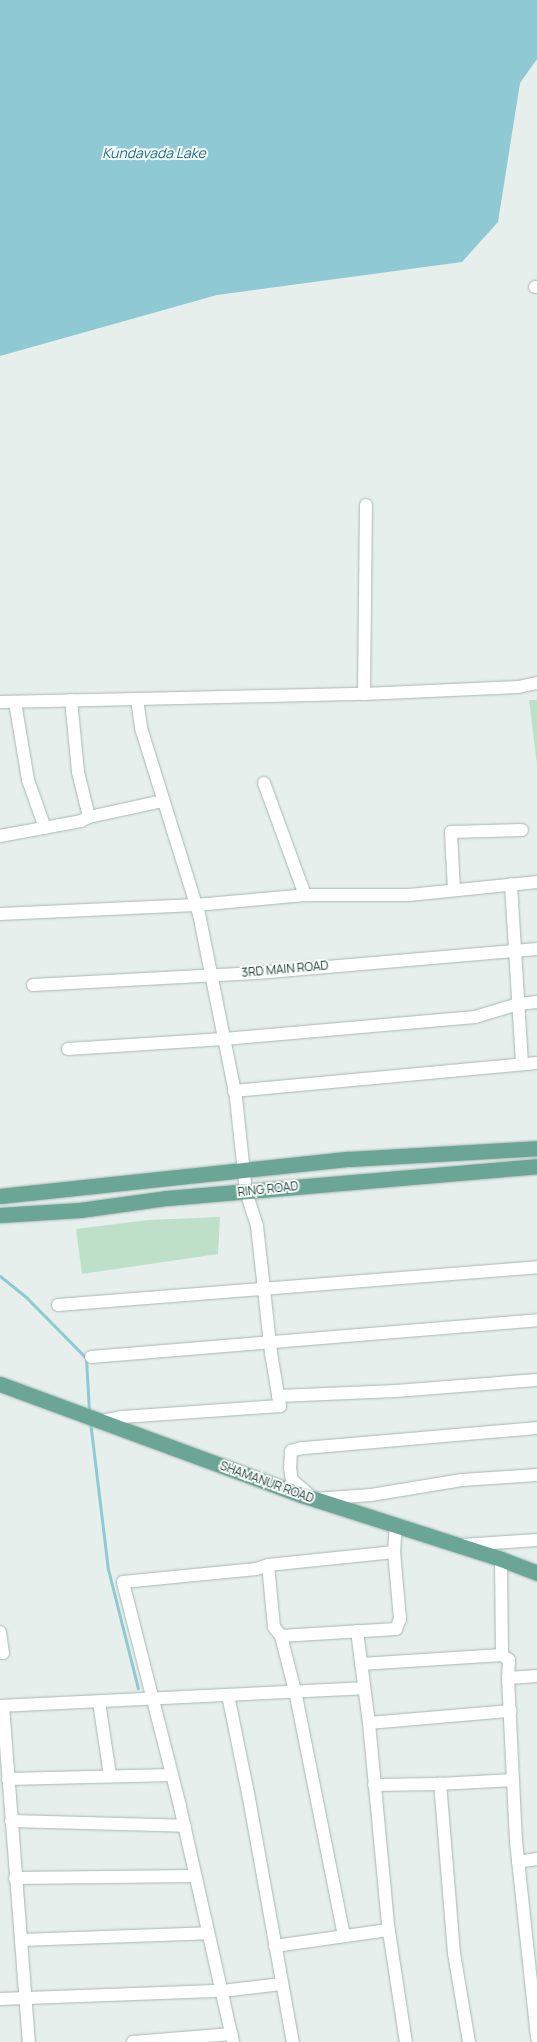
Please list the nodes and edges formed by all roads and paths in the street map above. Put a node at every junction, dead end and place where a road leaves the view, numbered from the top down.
1 (366, 505) dead end
2 (537, 683) edge
3 (364, 694) junction
4 (137, 699) junction
5 (71, 700) junction
6 (0, 702) edge
7 (15, 702) junction
8 (264, 782) dead end
9 (164, 801) junction
10 (88, 817) junction
11 (45, 828) junction
12 (522, 830) dead end
13 (0, 836) edge
14 (537, 882) edge
15 (511, 884) junction
16 (454, 890) junction
17 (305, 894) junction
18 (196, 905) junction
19 (0, 914) edge
20 (537, 949) edge
21 (516, 950) junction
22 (212, 975) junction
23 (33, 985) dead end
24 (537, 1002) edge
25 (518, 1004) junction
26 (224, 1039) junction
27 (68, 1049) dead end
28 (537, 1063) edge
29 (522, 1064) junction
30 (234, 1091) junction
31 (537, 1148) edge
32 (537, 1166) edge
33 (242, 1172) junction
34 (246, 1192) junction
35 (0, 1196) edge
36 (0, 1215) edge
37 (537, 1267) edge
38 (263, 1289) junction
39 (58, 1305) dead end
40 (537, 1320) edge
41 (270, 1342) junction
42 (91, 1357) dead end
43 (537, 1380) edge
44 (0, 1384) edge
45 (278, 1396) junction
46 (94, 1419) junction
47 (537, 1428) edge
48 (537, 1475) edge
49 (314, 1499) junction
50 (396, 1525) junction
51 (537, 1540) edge
52 (456, 1545) junction
53 (394, 1552) junction
54 (501, 1559) junction
55 (268, 1565) junction
56 (537, 1573) edge
57 (357, 1631) junction
58 (0, 1632) edge
59 (281, 1636) junction
60 (0, 1653) edge
61 (502, 1655) junction
62 (361, 1664) junction
63 (537, 1676) edge
64 (508, 1678) junction
65 (363, 1688) junction
66 (295, 1692) junction
67 (228, 1695) junction
68 (152, 1699) junction
69 (99, 1702) junction
70 (1, 1706) edge
71 (510, 1711) junction
72 (369, 1723) junction
73 (172, 1775) junction
74 (110, 1776) junction
75 (8, 1779) junction
76 (513, 1780) junction
77 (440, 1784) junction
78 (374, 1785) junction
79 (10, 1821) junction
80 (184, 1826) junction
81 (537, 1860) edge
82 (518, 1862) junction
83 (195, 1876) junction
84 (15, 1878) junction
85 (388, 1930) junction
86 (531, 1932) edge
87 (208, 1933) junction
88 (344, 1936) junction
89 (21, 1940) junction
90 (275, 1946) junction
91 (282, 1984) junction
92 (222, 1990) junction
93 (0, 1999) edge
94 (26, 1999) junction
95 (536, 2023) edge
96 (232, 2038) edge
97 (537, 2038) edge
98 (29, 2042) edge
99 (133, 2042) edge
100 (293, 2042) edge
101 (406, 2042) edge
102 (469, 2042) edge

1 - 3 street
2 - 3 street
3 - 4 street
4 - 5 street
4 - 9 street
5 - 7 street
5 - 10 street
6 - 7 street
7 - 11 street
8 - 17 street
9 - 10 street
9 - 18 street
10 - 11 street
11 - 13 street
12 - 16 street
14 - 15 street
15 - 16 street
15 - 21 street
16 - 17 street
17 - 18 street
18 - 19 street
18 - 22 street
20 - 21 street, 3RD MAIN ROAD
21 - 22 street, 3RD MAIN ROAD
21 - 25 street
22 - 23 street, 3RD MAIN ROAD
22 - 26 street
24 - 25 street
25 - 26 street
25 - 29 street
26 - 27 street
26 - 30 street
28 - 29 street
29 - 30 street
30 - 33 street
31 - 33 main road, RING ROAD
32 - 34 main road, RING ROAD
33 - 34 street
33 - 35 main road, RING ROAD
34 - 36 main road, RING ROAD
34 - 38 street
37 - 38 street
38 - 39 street
38 - 41 street
40 - 41 street
41 - 42 street
41 - 45 street
43 - 45 street
44 - 46 main road, SHAMANUR ROAD
45 - 46 street
46 - 49 main road, SHAMANUR ROAD
47 - 49 street
48 - 49 street
49 - 50 main road, SHAMANUR ROAD
50 - 52 main road, SHAMANUR ROAD
50 - 53 street
51 - 52 street
52 - 54 main road, SHAMANUR ROAD
53 - 55 street
53 - 57 street
54 - 56 main road, SHAMANUR ROAD
54 - 61 street
55 - 59 street
55 - 68 street
57 - 59 street
57 - 62 street
58 - 60 street
59 - 66 street
61 - 62 street
61 - 64 street
62 - 65 street
63 - 64 street
64 - 71 street
65 - 66 street
65 - 72 street
66 - 67 street
66 - 88 street
67 - 68 street
67 - 90 street
68 - 69 street
68 - 73 street
69 - 70 street
69 - 74 street
70 - 75 street
71 - 72 street
71 - 76 street
72 - 78 street
73 - 74 street
73 - 80 street
74 - 75 street
75 - 79 street
76 - 77 street
76 - 82 street
77 - 78 street
77 - 102 street
78 - 85 street
79 - 80 street
79 - 84 street
80 - 83 street
81 - 82 street
82 - 86 street
83 - 84 street
83 - 87 street
84 - 89 street
85 - 88 street
85 - 101 street
86 - 95 street
87 - 89 street
87 - 92 street
88 - 90 street
89 - 94 street
90 - 91 street
91 - 92 street
91 - 100 street
92 - 94 street
92 - 96 street
93 - 94 street
94 - 98 street
95 - 97 street
96 - 99 street

